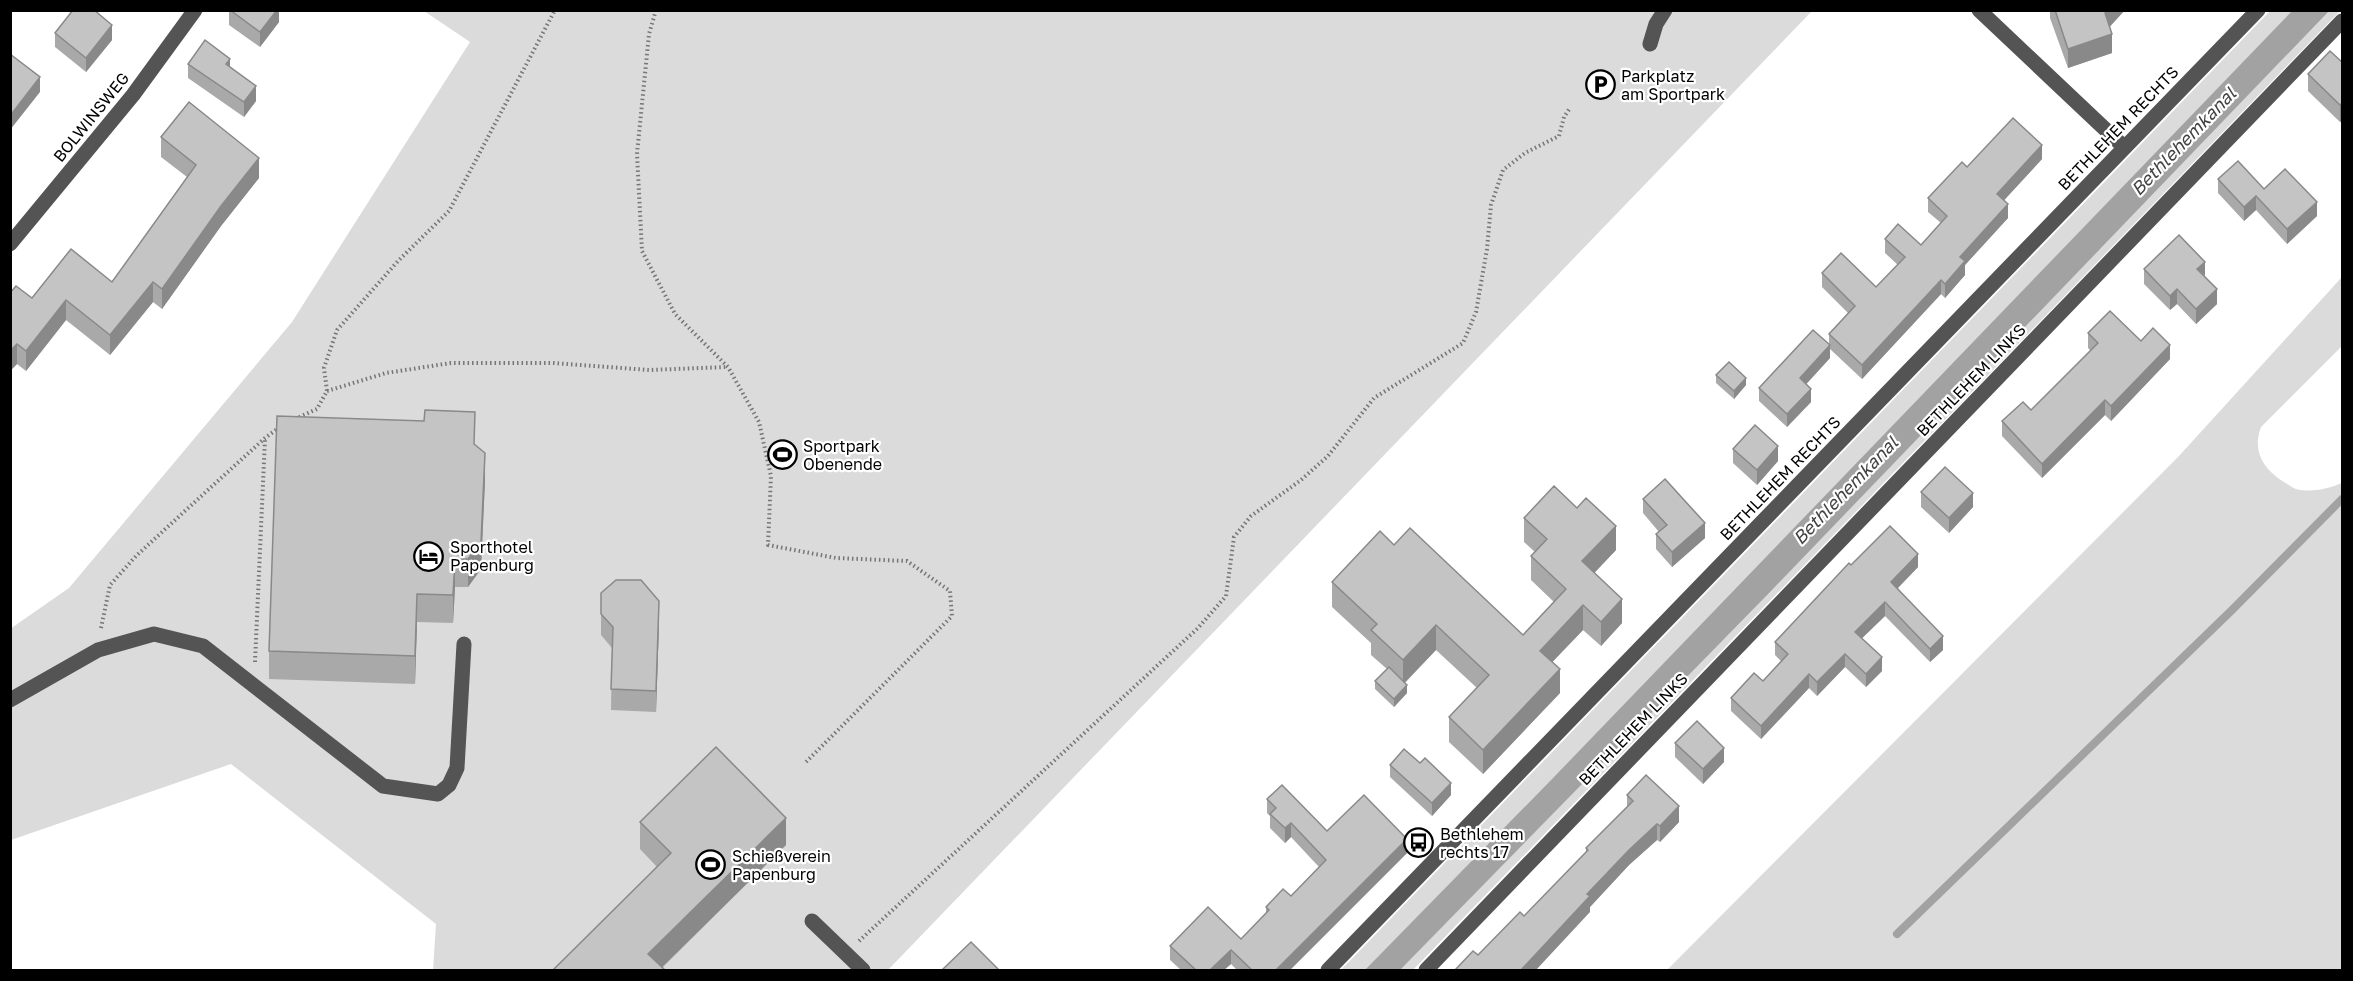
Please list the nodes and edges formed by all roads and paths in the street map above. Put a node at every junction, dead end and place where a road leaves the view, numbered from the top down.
1 (195, 10) edge
2 (555, 10) edge
3 (656, 10) edge
4 (1665, 10) edge
5 (1979, 10) edge
6 (2258, 10) edge
7 (2343, 21) edge
8 (1650, 44) dead end
9 (1570, 108) dead end
10 (2124, 147) junction
11 (10, 244) edge
12 (728, 367) junction
13 (327, 391) junction
14 (265, 438) junction
15 (464, 644) dead end
16 (98, 650) junction
17 (254, 686) junction
18 (10, 700) edge
19 (805, 763) dead end
20 (812, 921) dead end
21 (845, 953) junction
22 (863, 970) edge
23 (1328, 970) edge
24 (1426, 970) edge

1 - 11 street, BOLWINSWEG
2 - 13 path
3 - 12 path
4 - 8 street
5 - 10 street
6 - 10 street, BETHLEHEM RECHTS
7 - 24 street, BETHLEHEM LINKS
9 - 21 path
10 - 23 street, BETHLEHEM RECHTS
12 - 13 path
12 - 19 path
13 - 14 path
14 - 16 path
14 - 17 path
15 - 17 street
16 - 17 street
16 - 18 street
20 - 21 street
21 - 22 street

